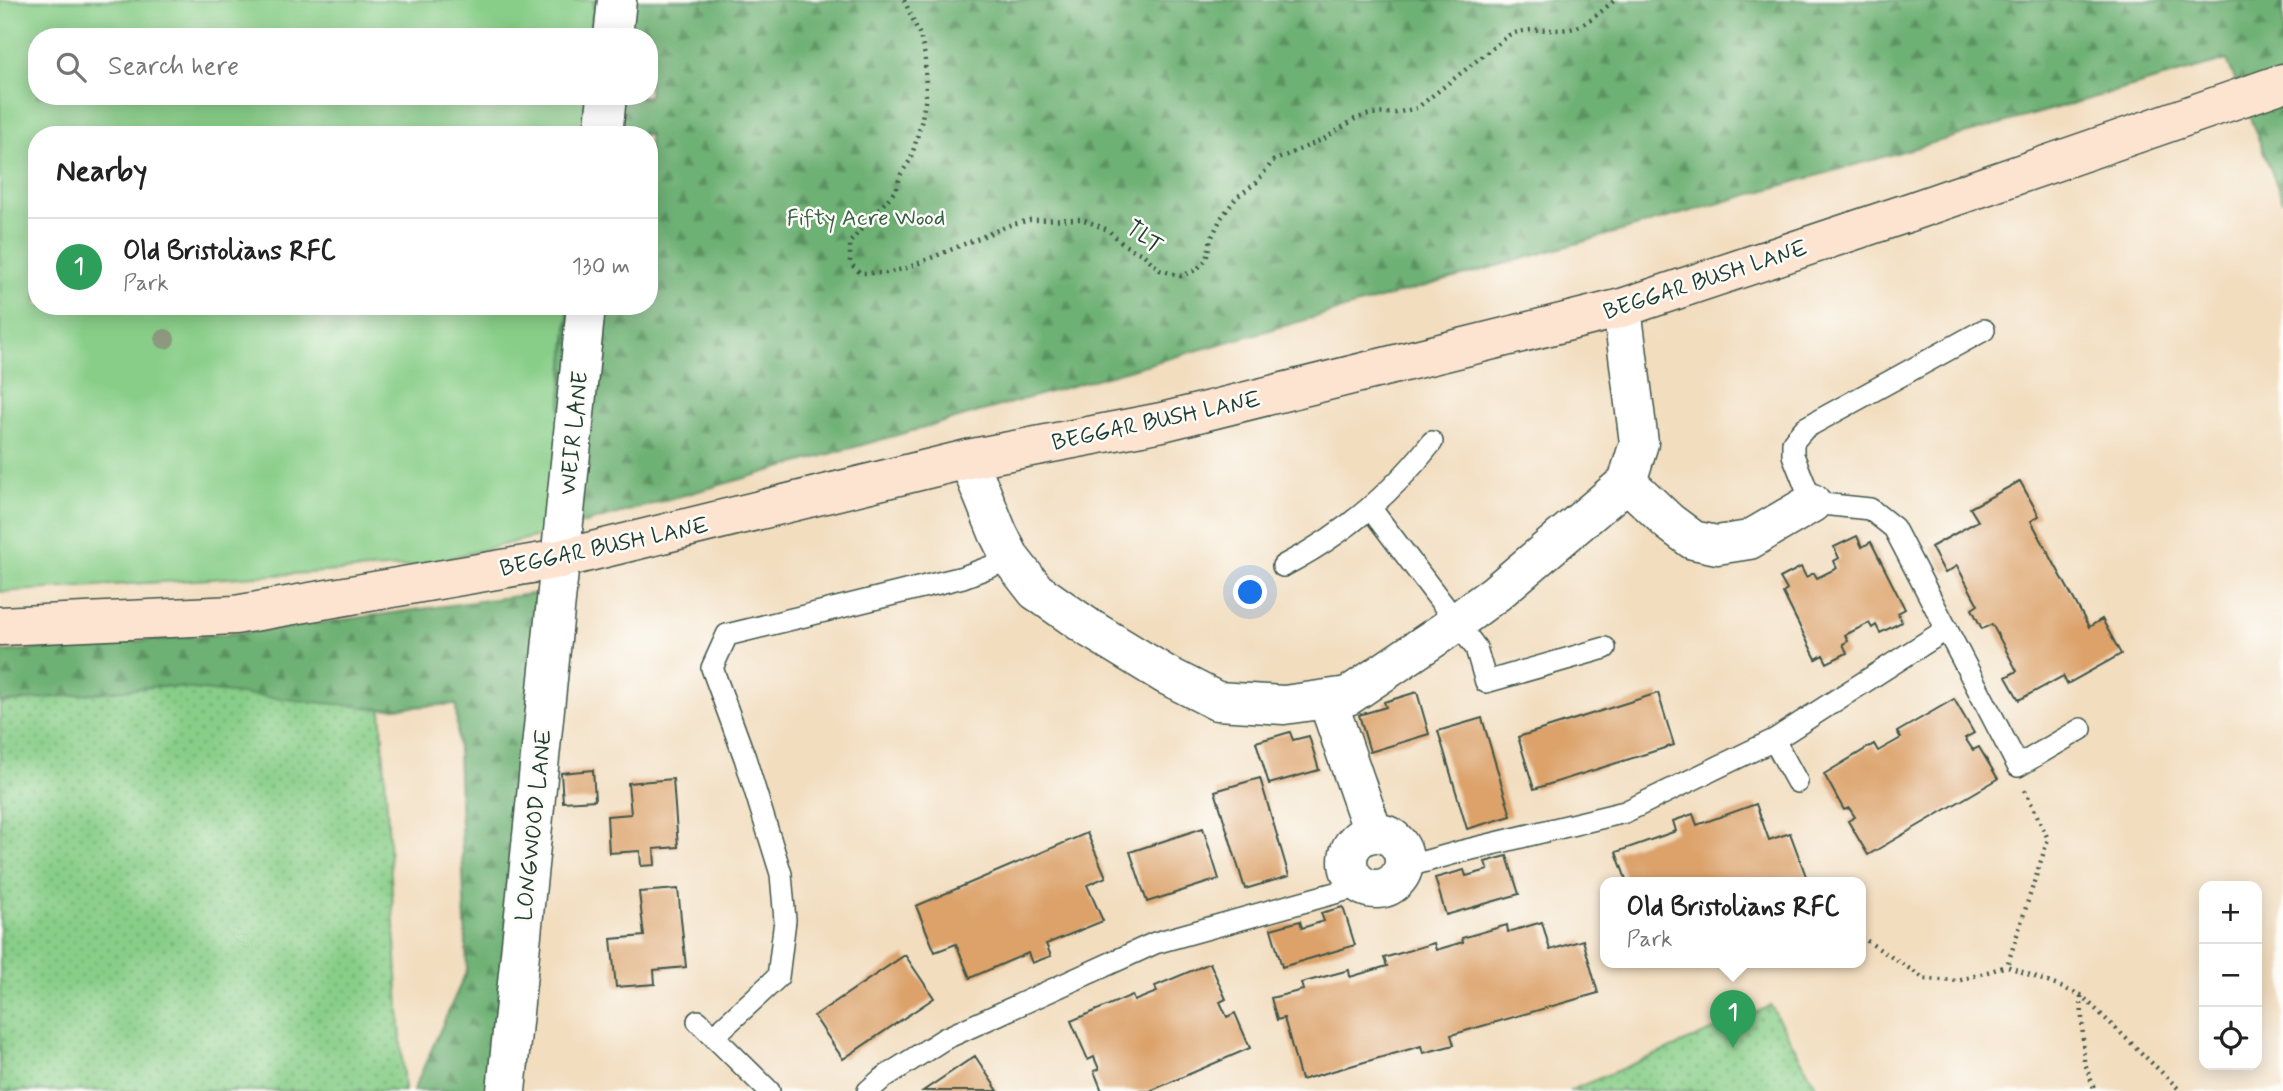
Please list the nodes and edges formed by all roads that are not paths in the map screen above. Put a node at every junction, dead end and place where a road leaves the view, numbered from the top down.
1 (617, 0) edge
2 (614, 28) edge
3 (2283, 83) edge
4 (606, 105) edge
5 (604, 126) edge
6 (1622, 308) junction
7 (585, 315) edge
8 (1984, 330) dead end
9 (1432, 442) dead end
10 (968, 459) junction
11 (1627, 482) junction
12 (1812, 503) junction
13 (1371, 509) junction
14 (560, 559) junction
15 (1011, 559) junction
16 (1283, 566) dead end
17 (1457, 622) junction
18 (0, 626) edge
19 (1947, 629) junction
20 (1605, 648) dead end
21 (1327, 699) junction
22 (2081, 729) dead end
23 (1774, 740) junction
24 (1797, 782) dead end
25 (1373, 832) junction
26 (1405, 867) junction
27 (1360, 886) junction
28 (506, 1091) edge
29 (769, 1091) edge
30 (868, 1091) edge

1 - 2 street
3 - 6 main road, BEGGAR BUSH LANE
4 - 5 street
6 - 10 main road, BEGGAR BUSH LANE
6 - 11 street
7 - 14 street, WEIR LANE
8 - 12 lane
9 - 13 lane
10 - 14 main road, BEGGAR BUSH LANE
10 - 15 street
11 - 12 street
11 - 17 street
12 - 19 lane
13 - 16 lane
13 - 17 lane
14 - 18 main road, BEGGAR BUSH LANE
14 - 28 street, LONGWOOD LANE
15 - 21 street
15 - 29 lane
17 - 20 lane
17 - 21 street
19 - 22 lane
19 - 23 lane
21 - 25 street
23 - 24 lane
23 - 26 lane
25 - 26 street
25 - 27 street
26 - 27 street
27 - 30 lane

